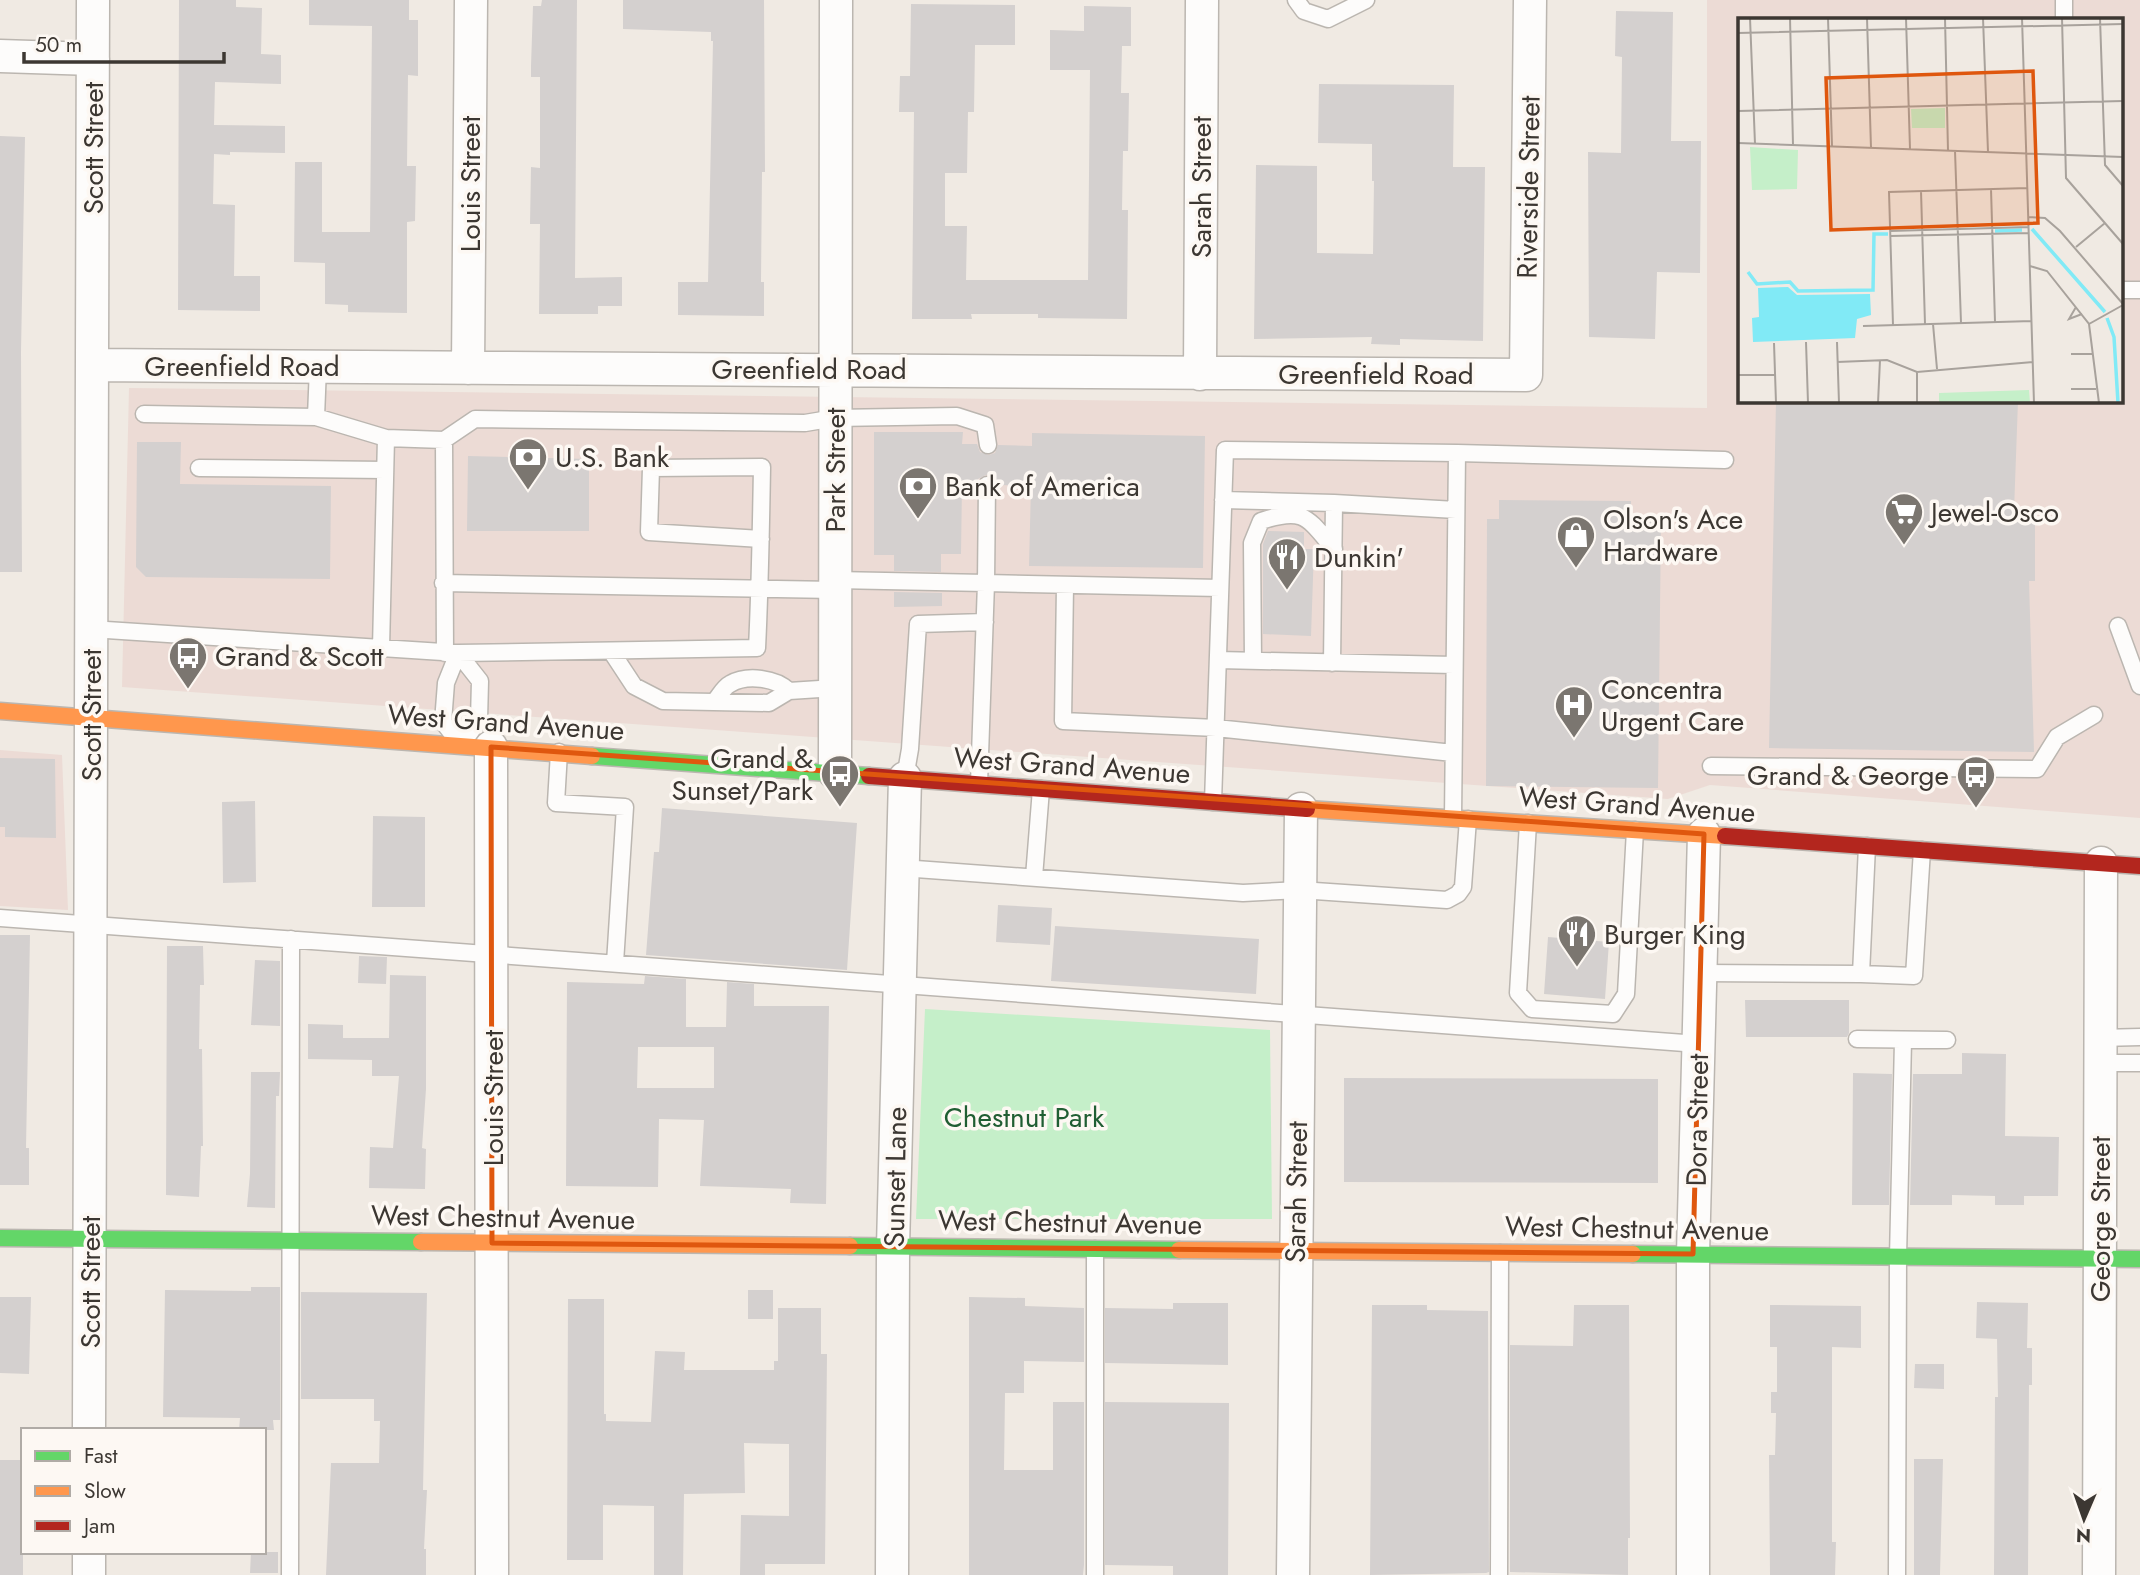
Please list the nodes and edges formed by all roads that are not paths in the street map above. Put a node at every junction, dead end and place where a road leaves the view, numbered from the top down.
1 (93, 0) edge
2 (471, 0) edge
3 (836, 0) edge
4 (1202, 0) edge
5 (1296, 0) edge
6 (1366, 0) edge
7 (1530, 0) edge
8 (2064, 0) edge
9 (2064, 18) edge
10 (0, 56) edge
11 (93, 59) junction
12 (2122, 290) edge
13 (2140, 290) edge
14 (92, 365) junction
15 (318, 366) junction
16 (468, 368) junction
17 (835, 369) junction
18 (1200, 374) junction
19 (1526, 374) joint
20 (144, 414) dead end
21 (316, 417) junction
22 (835, 418) junction
23 (386, 438) junction
24 (444, 440) junction
25 (988, 445) dead end
26 (1457, 453) junction
27 (1725, 460) dead end
28 (198, 468) dead end
29 (385, 470) junction
30 (987, 485) dead end
31 (1223, 500) junction
32 (1334, 503) junction
33 (1456, 510) junction
34 (761, 539) junction
35 (1334, 549) junction
36 (443, 583) junction
37 (986, 583) junction
38 (835, 585) junction
39 (1065, 586) junction
40 (1220, 588) junction
41 (760, 589) junction
42 (985, 622) junction
43 (2118, 626) dead end
44 (91, 629) junction
45 (381, 648) junction
46 (611, 651) junction
47 (451, 653) junction
48 (1218, 660) junction
49 (1254, 661) junction
50 (1332, 663) junction
51 (1454, 665) junction
52 (2140, 686) edge
53 (835, 688) junction
54 (789, 691) junction
55 (715, 701) junction
56 (0, 711) edge
57 (2094, 715) dead end
58 (91, 718) junction
59 (1216, 728) junction
60 (476, 746) junction
61 (559, 752) junction
62 (1453, 753) junction
63 (1710, 766) dead end
64 (835, 773) junction
65 (905, 778) junction
66 (979, 784) junction
67 (1042, 788) junction
68 (1213, 802) junction
69 (1301, 809) junction
70 (1460, 819) junction
71 (1528, 823) junction
72 (1635, 830) junction
73 (1704, 834) junction
74 (1867, 846) junction
75 (1922, 850) junction
76 (2101, 863) junction
77 (2140, 866) edge
78 (902, 868) junction
79 (1034, 877) junction
80 (1300, 890) junction
81 (0, 918) edge
82 (90, 926) junction
83 (291, 939) junction
84 (493, 954) junction
85 (615, 963) junction
86 (1700, 973) junction
87 (1861, 974) junction
88 (899, 984) junction
89 (1299, 1016) junction
90 (2140, 1037) edge
91 (1857, 1039) dead end
92 (1947, 1040) dead end
93 (1903, 1041) junction
94 (1699, 1044) junction
95 (2100, 1050) junction
96 (2140, 1063) edge
97 (0, 1238) edge
98 (90, 1239) junction
99 (291, 1241) junction
100 (492, 1243) junction
101 (893, 1247) junction
102 (1095, 1249) junction
103 (1295, 1251) junction
104 (1500, 1252) junction
105 (1693, 1254) junction
106 (1898, 1257) junction
107 (2100, 1258) junction
108 (2140, 1259) edge
109 (89, 1428) edge
110 (89, 1554) edge
111 (89, 1575) edge
112 (290, 1575) edge
113 (492, 1575) edge
114 (892, 1575) edge
115 (1094, 1575) edge
116 (1293, 1575) edge
117 (1499, 1575) edge
118 (1693, 1575) edge
119 (1897, 1575) edge
120 (2099, 1575) edge

1 - 11 street, Scott Street
2 - 16 street, Louis Street
3 - 17 street, Park Street
4 - 18 street, Sarah Street
5 - 6 lane
7 - 19 street, Riverside Street
8 - 9 lane
10 - 11 street
11 - 14 street, Scott Street
12 - 13 lane
14 - 15 street, Greenfield Road
14 - 44 street, Scott Street
15 - 16 street, Greenfield Road
15 - 21 lane
16 - 17 street, Greenfield Road
17 - 18 street, Greenfield Road
17 - 22 street, Park Street
18 - 19 street, Greenfield Road
20 - 21 lane
21 - 23 lane
22 - 24 lane
22 - 25 lane
22 - 38 street, Park Street
23 - 24 lane
23 - 29 lane
24 - 36 lane
26 - 27 lane
26 - 31 lane
26 - 33 lane
28 - 29 lane
29 - 45 lane
30 - 37 lane
31 - 32 lane
31 - 40 lane
32 - 33 lane
32 - 35 lane
33 - 51 lane
34 - 34 lane
34 - 41 lane
35 - 49 lane
35 - 50 lane
36 - 41 lane
36 - 47 lane
37 - 38 lane
37 - 39 lane
37 - 42 lane
38 - 41 lane
38 - 53 street, Park Street
39 - 40 lane
39 - 59 lane
40 - 48 lane
41 - 46 lane
42 - 65 lane
42 - 66 lane
43 - 52 lane
44 - 45 lane
44 - 58 street, Scott Street
45 - 47 lane
46 - 47 lane
46 - 55 lane
47 - 60 lane
47 - 60 lane
48 - 49 lane
48 - 59 lane
49 - 50 lane
50 - 51 lane
51 - 62 lane
53 - 54 lane
53 - 64 street, Park Street
54 - 55 lane
54 - 55 lane
56 - 58 street, West Grand Avenue
57 - 63 lane
58 - 60 street, West Grand Avenue
58 - 82 street, Scott Street
59 - 62 lane
59 - 68 lane
60 - 61 street, West Grand Avenue
60 - 84 street, Louis Street
61 - 64 street, West Grand Avenue
61 - 85 lane
62 - 70 lane
64 - 65 street, West Grand Avenue
65 - 66 street, West Grand Avenue
65 - 78 street, Sunset Lane
66 - 67 street, West Grand Avenue
67 - 68 street, West Grand Avenue
67 - 79 lane
68 - 69 street, West Grand Avenue
69 - 70 street, West Grand Avenue
69 - 80 street, Sarah Street
70 - 71 street, West Grand Avenue
70 - 80 lane
71 - 72 street, West Grand Avenue
71 - 72 lane
72 - 73 street, West Grand Avenue
73 - 74 street, West Grand Avenue
73 - 86 street, Dora Street
74 - 75 street, West Grand Avenue
74 - 87 lane
75 - 76 street, West Grand Avenue
75 - 87 lane
76 - 77 street, West Grand Avenue
76 - 95 street, George Street
78 - 79 lane
78 - 88 street, Sunset Lane
79 - 80 lane
80 - 89 street, Sarah Street
81 - 82 lane
82 - 83 lane
82 - 98 street, Scott Street
83 - 84 lane
83 - 99 lane
84 - 85 lane
84 - 100 street, Louis Street
85 - 88 lane
86 - 87 lane
86 - 94 street, Dora Street
88 - 89 lane
88 - 101 street, Sunset Lane
89 - 94 lane
89 - 103 street, Sarah Street
90 - 95 lane
91 - 93 lane
92 - 93 lane
93 - 106 lane
94 - 105 street, Dora Street
95 - 96 lane
95 - 107 street, George Street
97 - 98 street, West Chestnut Avenue
98 - 99 street, West Chestnut Avenue
98 - 109 street, Scott Street
99 - 100 street, West Chestnut Avenue
99 - 112 lane
100 - 101 street, West Chestnut Avenue
100 - 113 street, Louis Street
101 - 102 street, West Chestnut Avenue
101 - 114 street, Sunset Lane
102 - 103 street, West Chestnut Avenue
102 - 115 lane
103 - 104 street, West Chestnut Avenue
103 - 116 street, Sarah Street
104 - 105 street, West Chestnut Avenue
104 - 117 lane
105 - 106 street, West Chestnut Avenue
105 - 118 street, Dora Street
106 - 107 street, West Chestnut Avenue
106 - 119 lane
107 - 108 street, West Chestnut Avenue
107 - 120 street, George Street
110 - 111 street

